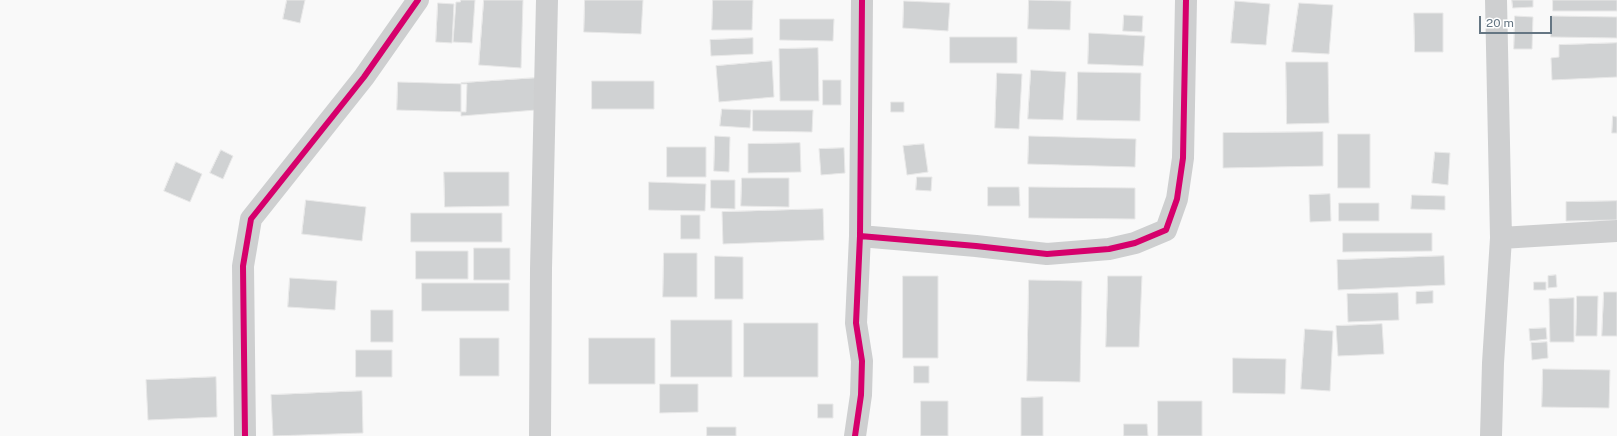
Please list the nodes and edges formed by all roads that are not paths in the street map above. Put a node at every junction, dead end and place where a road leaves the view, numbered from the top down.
1 (418, 0) edge
2 (547, 0) edge
3 (862, 0) edge
4 (1186, 0) edge
5 (1496, 0) edge
6 (1617, 231) edge
7 (860, 236) junction
8 (1500, 238) junction
9 (245, 436) edge
10 (540, 436) edge
11 (855, 436) edge
12 (1491, 436) edge

1 - 9 street
2 - 10 street
3 - 7 street
4 - 7 street
5 - 8 street
6 - 8 street
7 - 11 street
8 - 12 street

